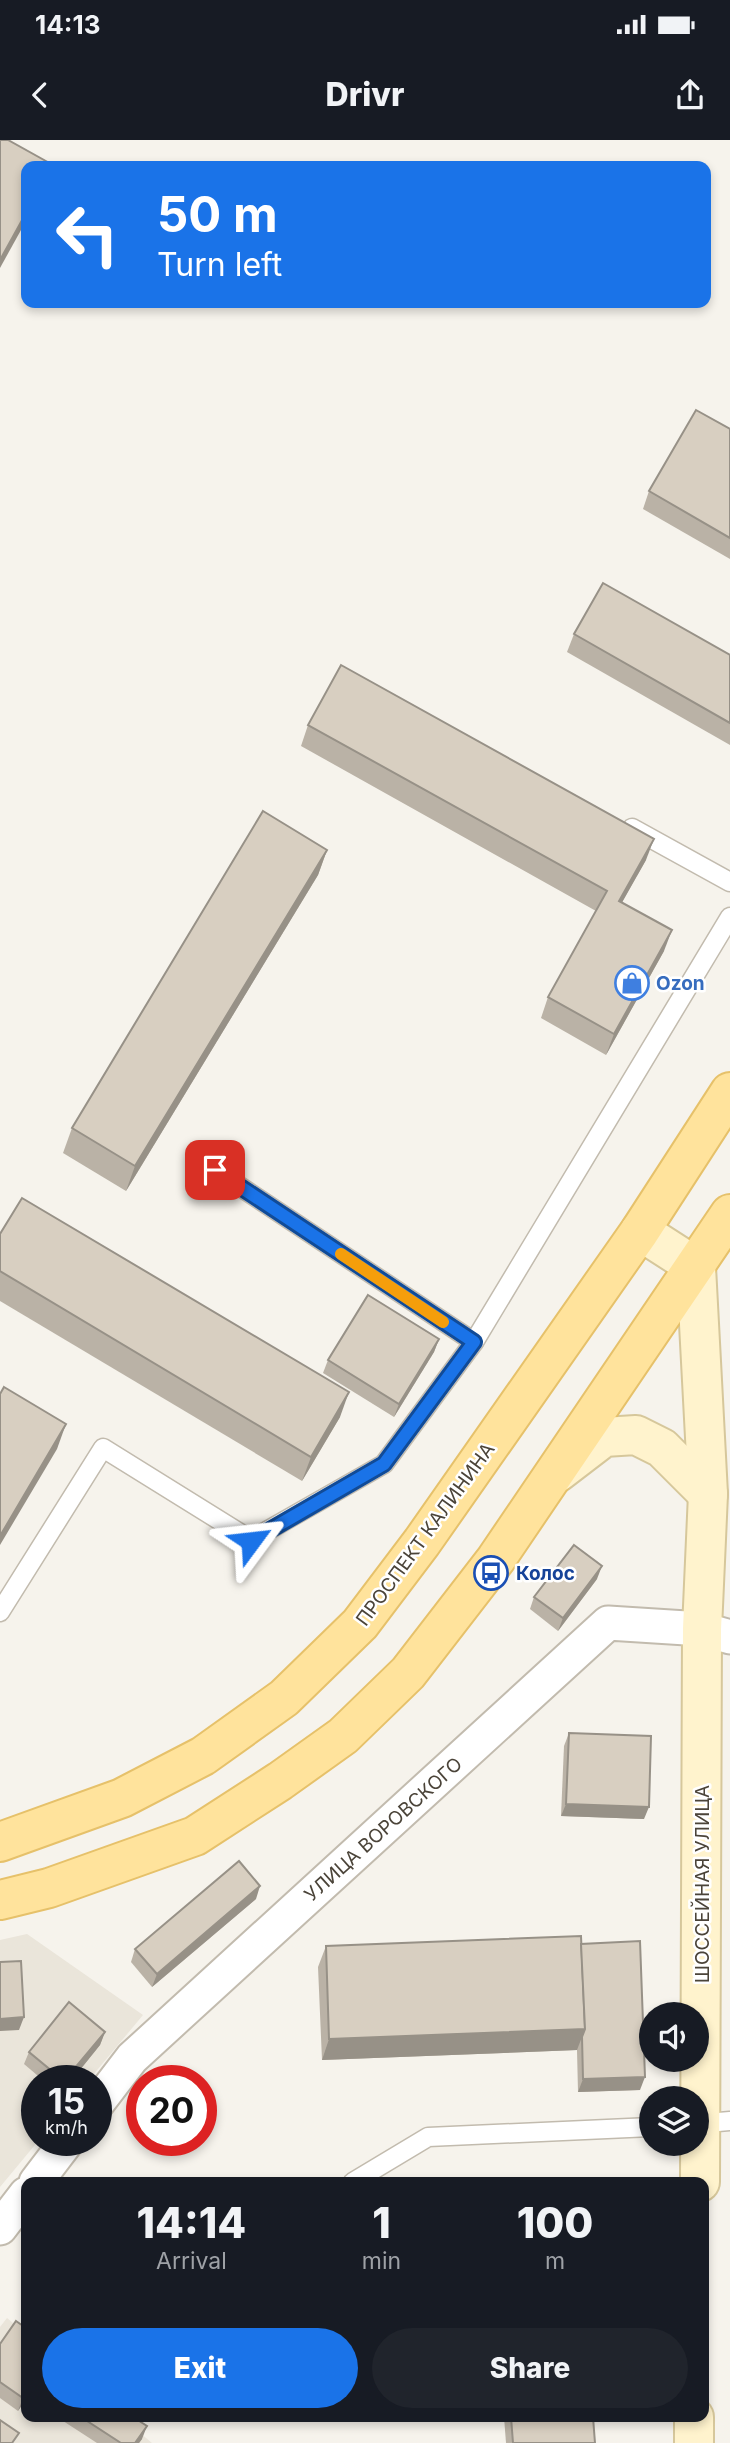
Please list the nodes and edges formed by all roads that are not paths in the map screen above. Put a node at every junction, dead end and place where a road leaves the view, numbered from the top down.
1 (620, 821) edge
2 (730, 882) edge
3 (730, 917) edge
4 (730, 1092) edge
5 (215, 1170) dead end
6 (730, 1214) edge
7 (640, 1231) junction
8 (696, 1267) junction
9 (474, 1342) junction
10 (552, 1477) junction
11 (708, 1494) junction
12 (0, 1612) edge
13 (716, 1633) edge
14 (0, 1842) edge
15 (0, 1900) edge
16 (112, 2084) edge
17 (709, 2123) edge
18 (639, 2128) edge
19 (56, 2156) edge
20 (704, 2156) edge
21 (40, 2177) edge
22 (361, 2177) edge
23 (701, 2177) edge
24 (21, 2201) edge
25 (0, 2228) edge
26 (694, 2422) edge
27 (694, 2443) edge

1 - 2 lane
3 - 9 lane
4 - 7 main road, ПРОСПЕКТ КАЛИНИНА
5 - 9 lane
6 - 8 main road
7 - 8 main road
7 - 14 main road, ПРОСПЕКТ КАЛИНИНА
8 - 10 main road
8 - 11 main road, ШОССЕЙНАЯ УЛИЦА
9 - 12 lane
10 - 11 main road
10 - 15 main road
11 - 13 main road, ШОССЕЙНАЯ УЛИЦА
13 - 16 street, УЛИЦА ВОРОВСКОГО
13 - 17 main road, ШОССЕЙНАЯ УЛИЦА
18 - 22 lane
19 - 21 street
20 - 23 main road, ШОССЕЙНАЯ УЛИЦА
24 - 25 street
26 - 27 main road

